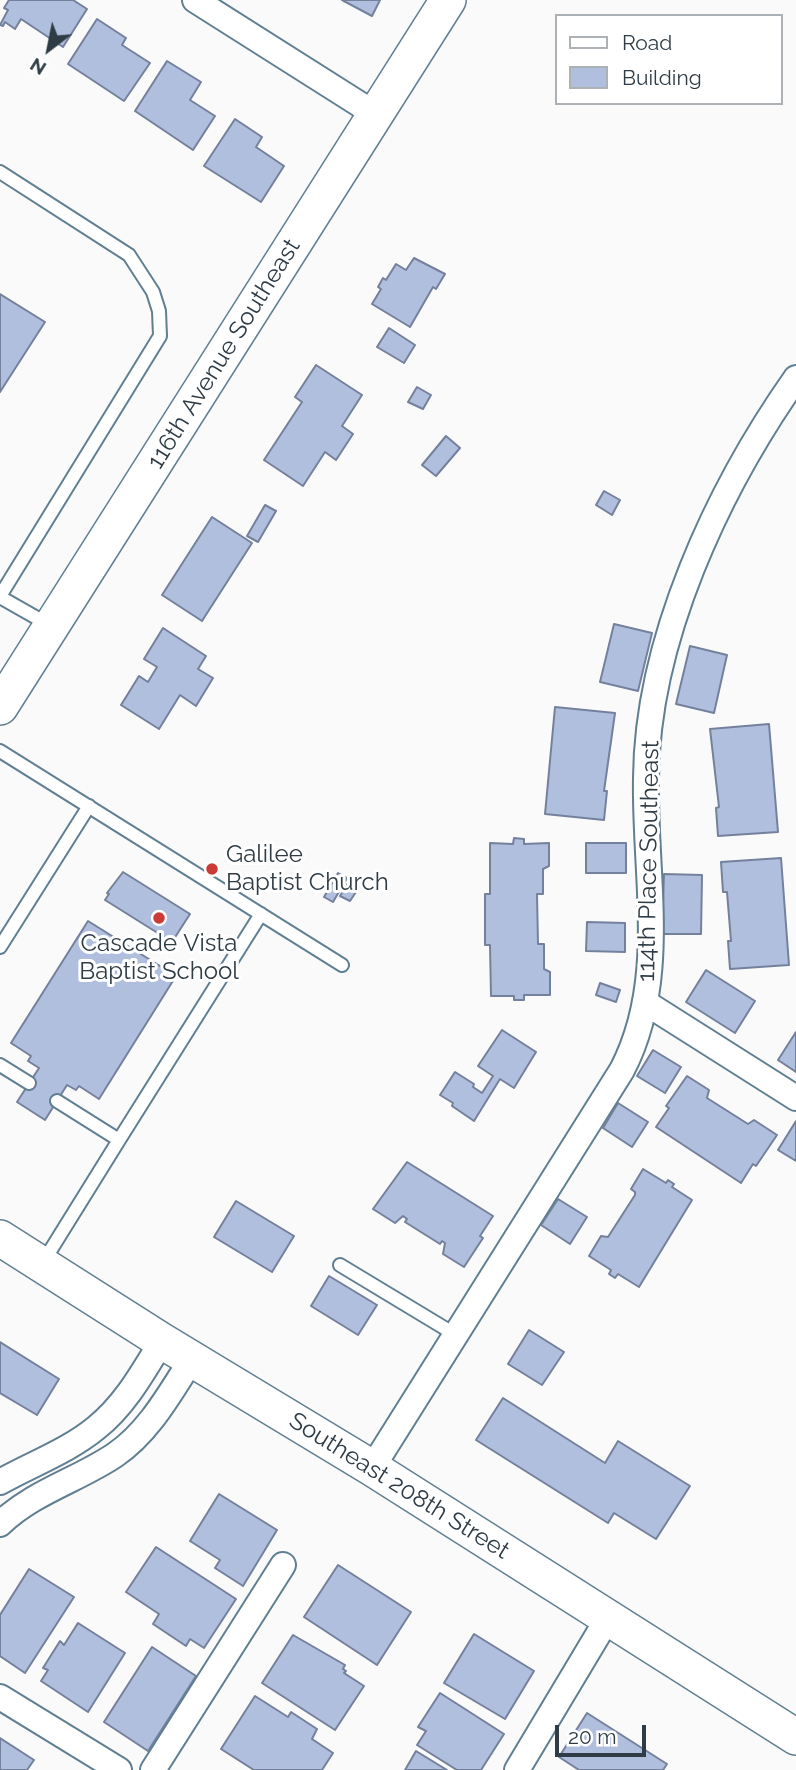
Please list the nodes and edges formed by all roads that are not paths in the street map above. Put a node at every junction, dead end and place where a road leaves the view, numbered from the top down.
1 (195, 0) edge
2 (448, 0) edge
3 (375, 114) junction
4 (0, 172) edge
5 (796, 378) edge
6 (0, 597) edge
7 (51, 627) junction
8 (0, 707) edge
9 (0, 751) edge
10 (89, 806) junction
11 (261, 914) junction
12 (0, 947) edge
13 (342, 965) dead end
14 (646, 1003) junction
15 (0, 1065) edge
16 (29, 1083) dead end
17 (796, 1098) edge
18 (57, 1101) dead end
19 (120, 1140) junction
20 (0, 1238) edge
21 (41, 1264) junction
22 (340, 1265) dead end
23 (456, 1335) junction
24 (162, 1341) junction
25 (192, 1359) junction
26 (372, 1468) junction
27 (3, 1477) edge
28 (35, 1497) junction
29 (0, 1524) edge
30 (283, 1565) dead end
31 (608, 1618) junction
32 (0, 1697) edge
33 (796, 1737) edge
34 (119, 1770) edge
35 (153, 1770) edge
36 (517, 1770) edge

1 - 3 street
2 - 3 main road, 116th Avenue Southeast
3 - 7 main road, 116th Avenue Southeast
4 - 6 lane
5 - 14 street, 114th Place Southeast
6 - 7 lane
7 - 8 main road, 116th Avenue Southeast
9 - 10 lane
10 - 11 lane
10 - 12 lane
11 - 13 lane
11 - 19 lane
14 - 17 street
14 - 23 street, 114th Place Southeast
15 - 16 lane
18 - 19 lane
19 - 21 lane
20 - 21 main road, Southeast 208th Street
21 - 24 main road, Southeast 208th Street
22 - 23 lane
23 - 26 street, 114th Place Southeast
24 - 25 main road, Southeast 208th Street
24 - 27 street
25 - 26 main road, Southeast 208th Street
25 - 28 street
26 - 31 main road, Southeast 208th Street
27 - 28 street
28 - 29 street
30 - 35 street
31 - 33 main road, Southeast 208th Street
31 - 36 street
32 - 34 street

